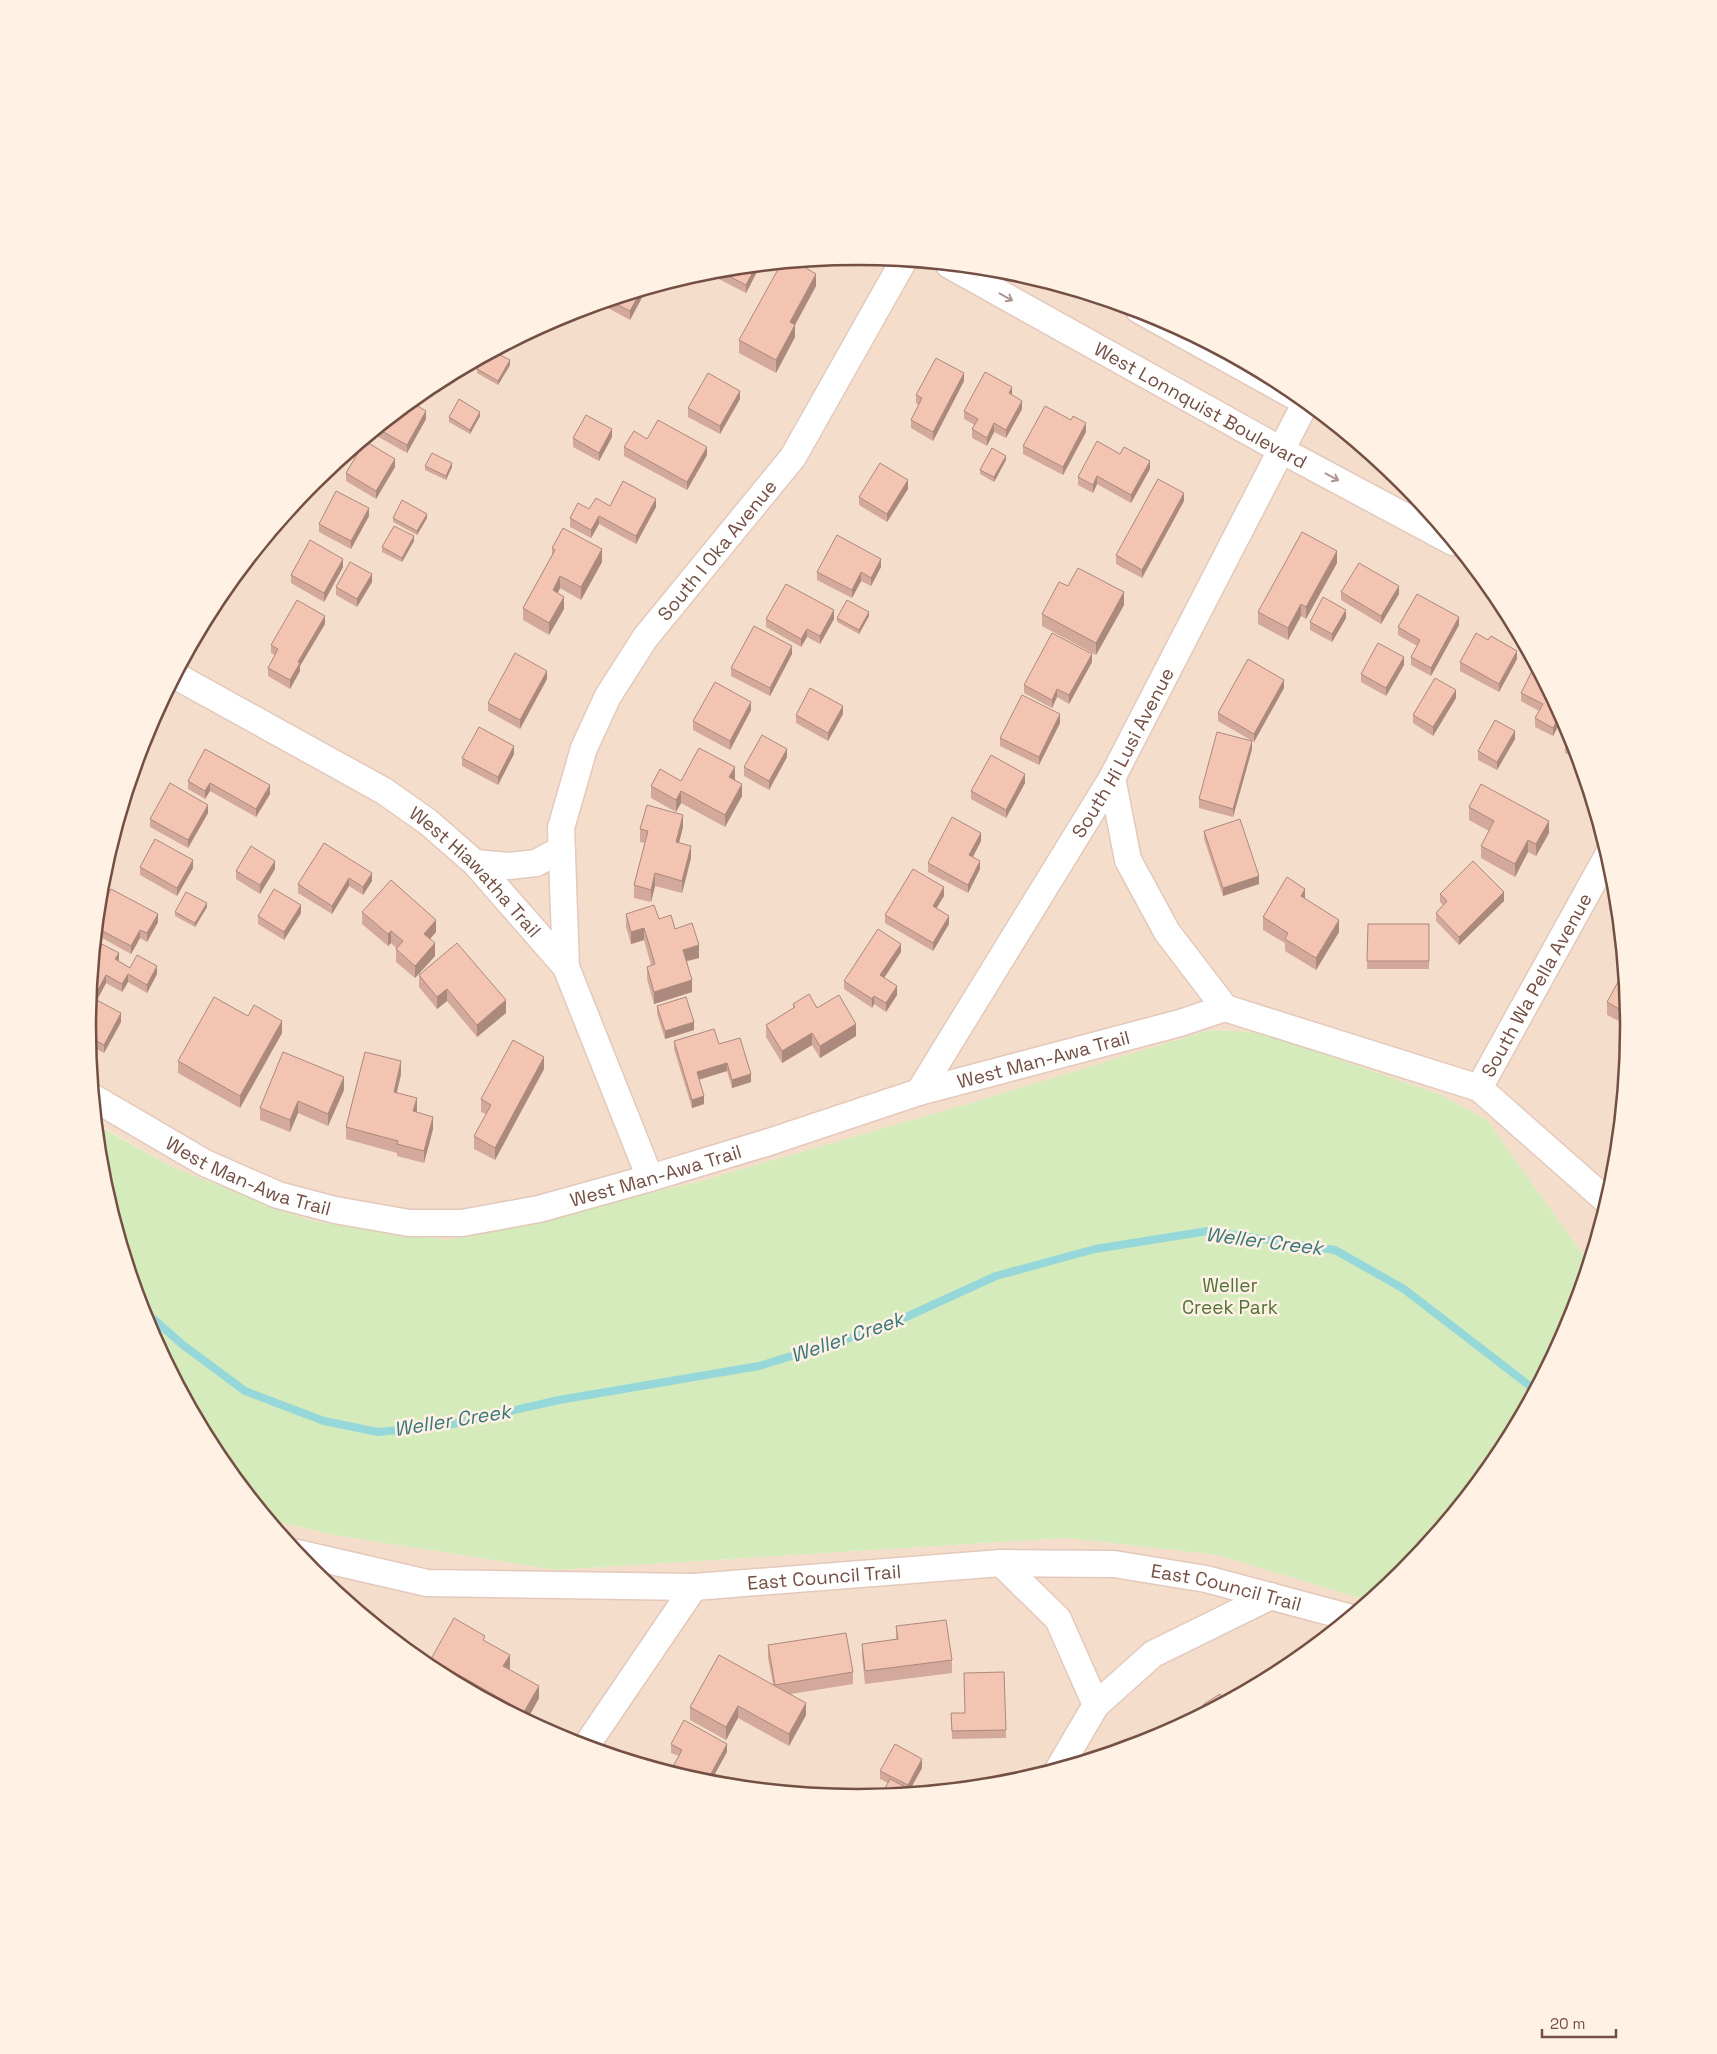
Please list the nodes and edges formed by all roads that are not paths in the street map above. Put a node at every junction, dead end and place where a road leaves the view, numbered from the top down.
1 (901, 266) edge
2 (961, 271) edge
3 (1304, 408) edge
4 (1281, 450) junction
5 (1441, 536) edge
6 (181, 679) edge
7 (1112, 778) junction
8 (562, 849) junction
9 (475, 863) junction
10 (1603, 864) edge
11 (566, 966) junction
12 (1225, 1008) junction
13 (1479, 1088) junction
14 (919, 1092) junction
15 (101, 1102) edge
16 (650, 1178) junction
17 (1602, 1195) edge
18 (310, 1556) edge
19 (1001, 1563) junction
20 (694, 1587) junction
21 (1271, 1596) junction
22 (1342, 1616) edge
23 (1096, 1705) junction
24 (590, 1740) edge
25 (1063, 1761) edge

1 - 8 street, South I Oka Avenue
2 -> 4 street, West Lonnquist Boulevard
3 - 4 street, South Hi Lusi Avenue
4 -> 5 street, West Lonnquist Boulevard
4 - 7 street, South Hi Lusi Avenue
6 - 9 street, West Hiawatha Trail
7 - 12 street
7 - 14 street, South Hi Lusi Avenue
8 - 9 street
8 - 11 street, South I Oka Avenue
9 - 11 street, West Hiawatha Trail
10 - 13 street, South Wa Pella Avenue
11 - 16 street, West Hiawatha Trail
12 - 13 street
12 - 14 street, West Man-Awa Trail
13 - 17 street
14 - 16 street, West Man-Awa Trail
15 - 16 street, West Man-Awa Trail
18 - 20 street, East Council Trail
19 - 20 street, East Council Trail
19 - 21 street, East Council Trail
19 - 23 street
20 - 24 street
21 - 22 street, East Council Trail
21 - 23 street
23 - 25 street

